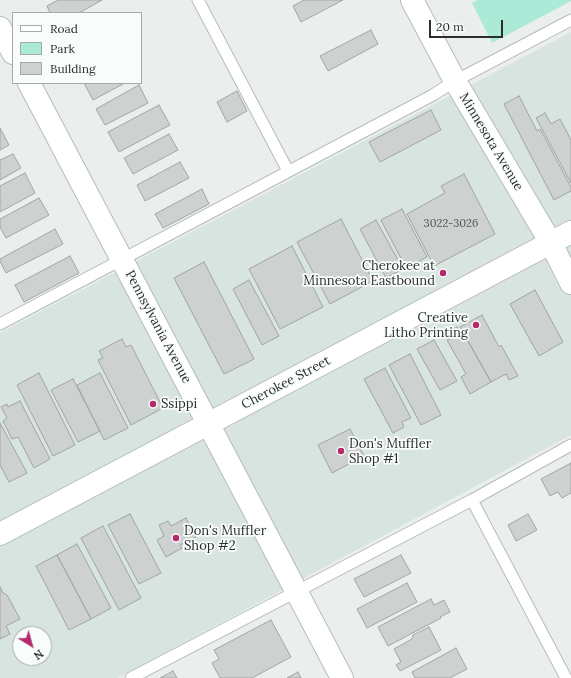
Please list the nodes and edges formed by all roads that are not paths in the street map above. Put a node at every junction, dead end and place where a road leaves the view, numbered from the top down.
1 (198, 0) edge
2 (412, 0) edge
3 (571, 20) edge
4 (0, 28) edge
5 (12, 51) edge
6 (455, 81) junction
7 (30, 84) edge
8 (288, 171) junction
9 (571, 232) edge
10 (551, 243) junction
11 (122, 259) junction
12 (571, 284) edge
13 (0, 324) edge
14 (209, 424) junction
15 (571, 444) edge
16 (472, 500) junction
17 (0, 534) edge
18 (297, 591) junction
19 (134, 677) edge
20 (342, 678) edge
21 (566, 678) edge

1 - 8 lane
2 - 6 street, Minnesota Avenue
3 - 6 lane
4 - 5 street
6 - 8 lane
6 - 10 street, Minnesota Avenue
7 - 11 street, Pennsylvania Avenue
8 - 11 lane
9 - 10 street, Cherokee Street
10 - 12 street, Minnesota Avenue
10 - 14 street, Cherokee Street
11 - 13 lane
11 - 14 street, Pennsylvania Avenue
14 - 17 street, Cherokee Street
14 - 18 street, Pennsylvania Avenue
15 - 16 lane
16 - 18 lane
16 - 21 lane
18 - 19 lane
18 - 20 street, Pennsylvania Avenue

